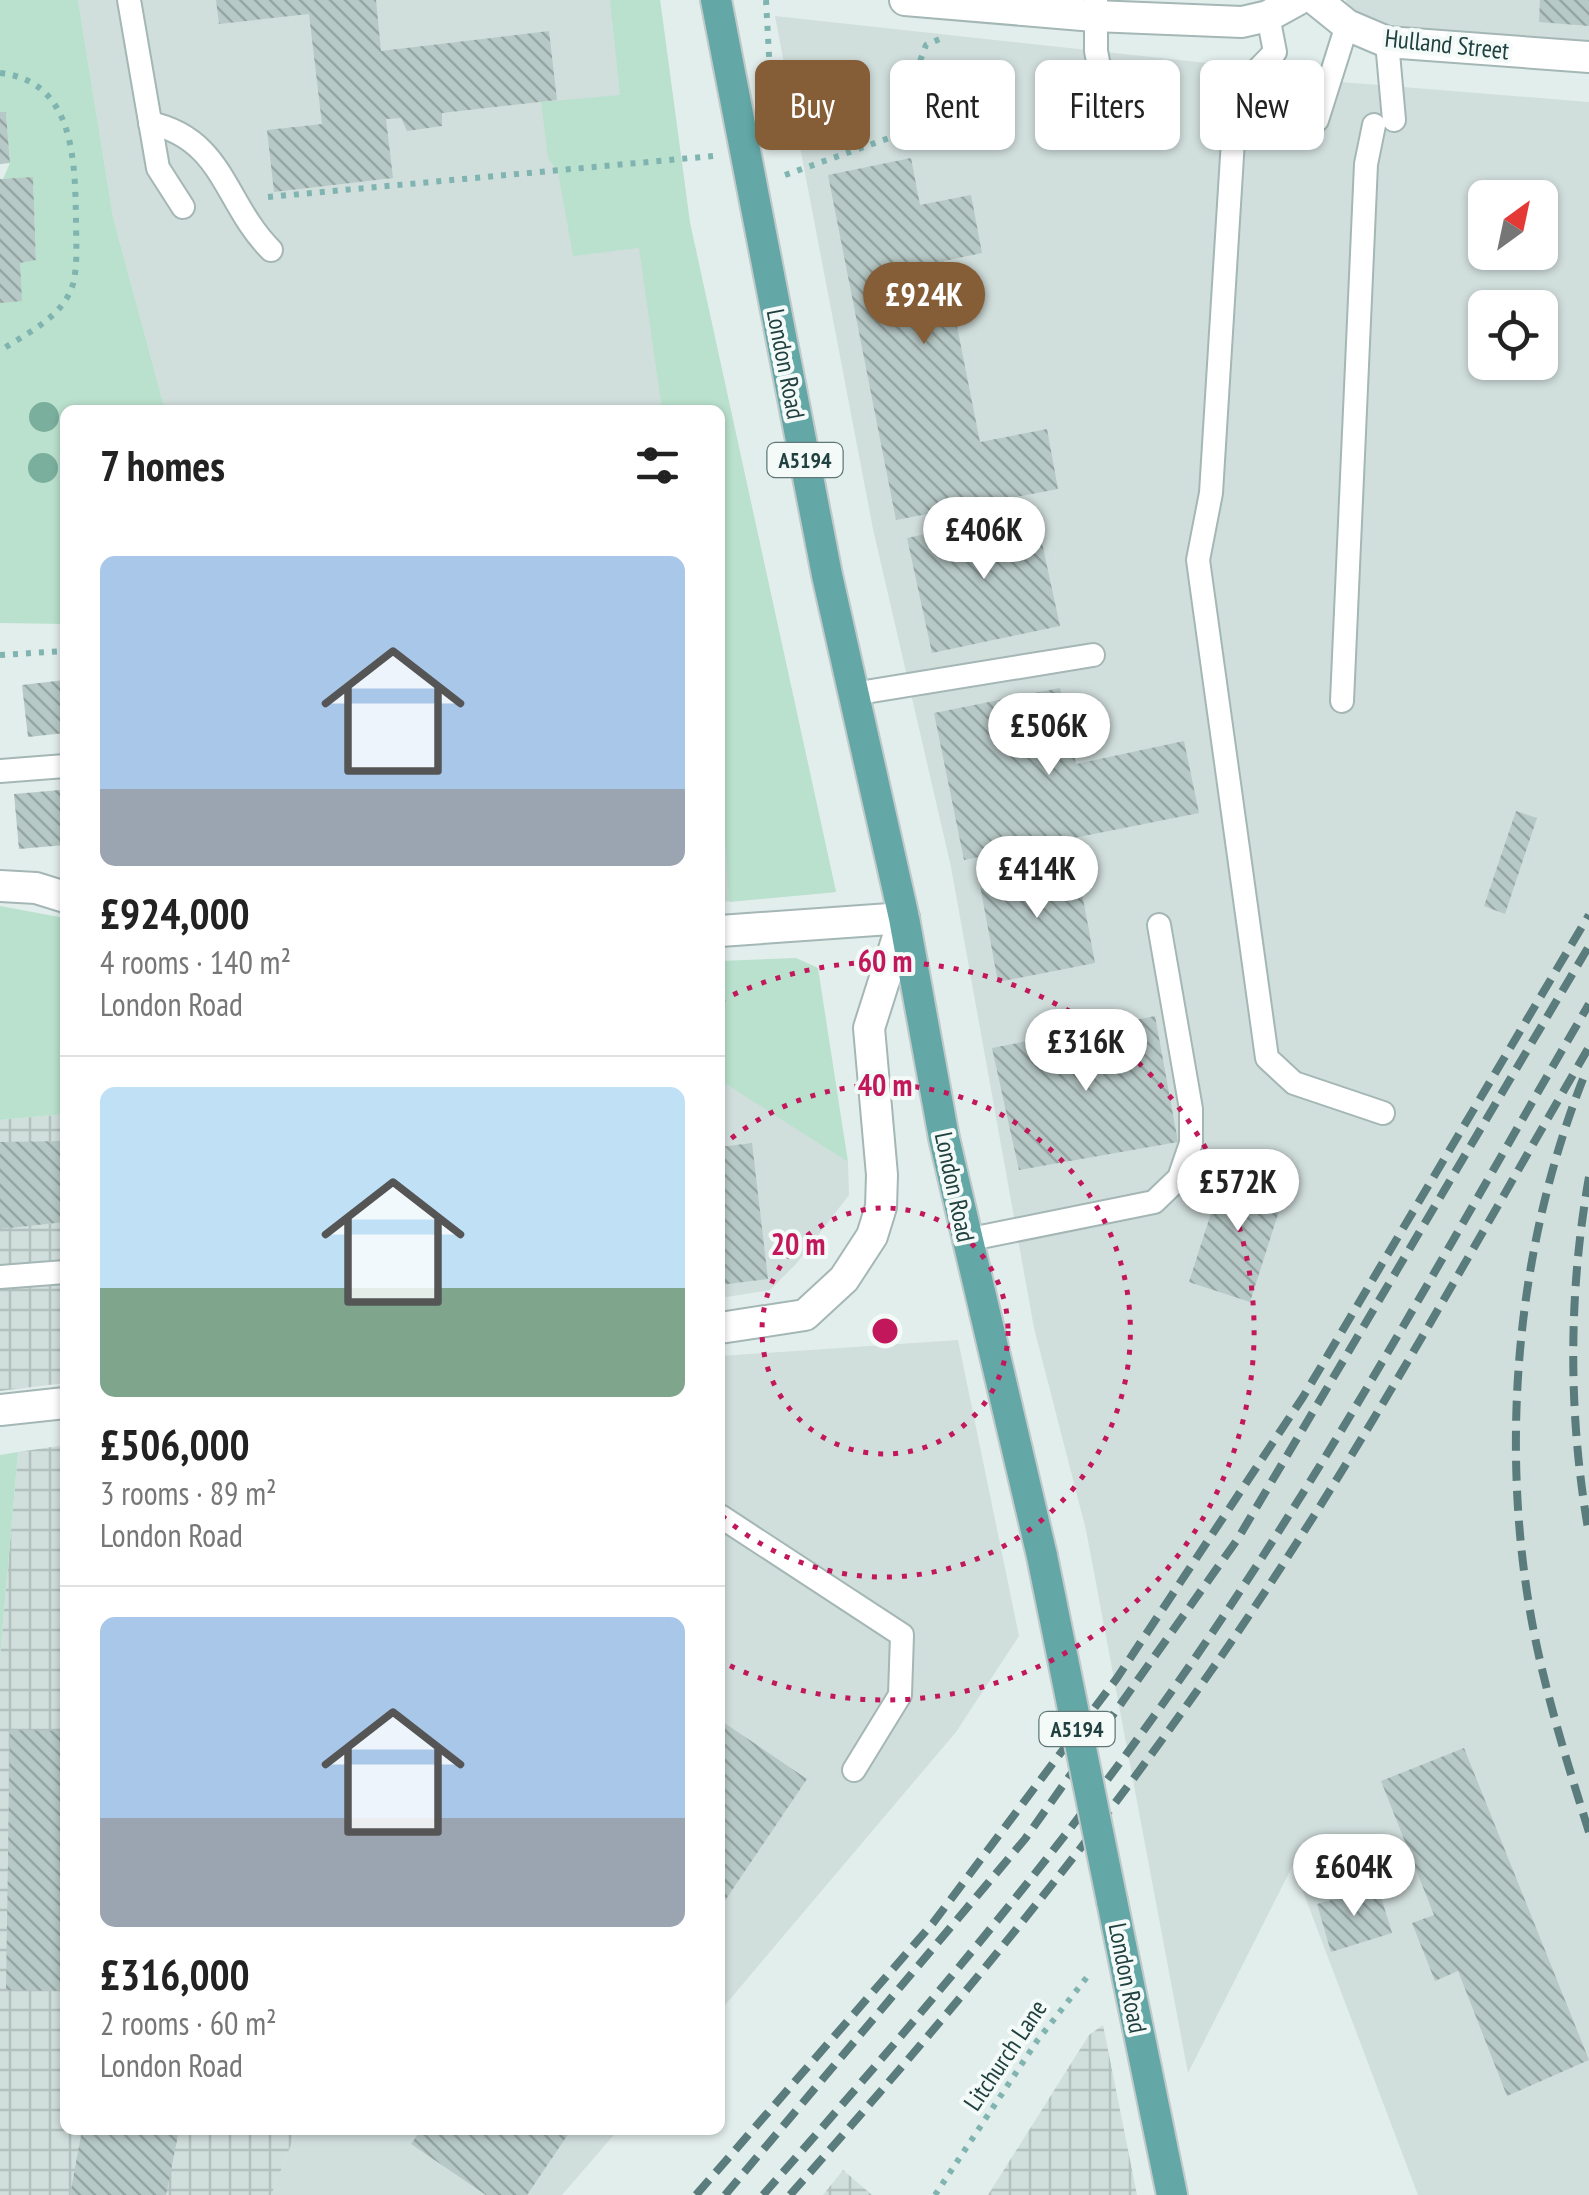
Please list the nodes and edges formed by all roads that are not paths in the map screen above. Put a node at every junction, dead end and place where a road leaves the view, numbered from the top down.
1 (129, 0) edge
2 (716, 0) edge
3 (905, 0) edge
4 (1298, 0) edge
5 (1316, 0) edge
6 (1095, 8) edge
7 (1255, 19) junction
8 (1348, 25) junction
9 (1386, 42) junction
10 (1589, 56) edge
11 (1101, 60) edge
12 (1324, 99) edge
13 (150, 123) junction
14 (183, 207) dead end
15 (270, 250) dead end
16 (1093, 655) dead end
17 (853, 694) junction
18 (1342, 700) dead end
19 (60, 766) edge
20 (0, 771) edge
21 (0, 886) edge
22 (60, 895) edge
23 (904, 918) junction
24 (1159, 925) dead end
25 (725, 931) edge
26 (1383, 1113) dead end
27 (966, 1240) junction
28 (60, 1272) edge
29 (0, 1277) edge
30 (725, 1328) edge
31 (60, 1404) edge
32 (0, 1410) edge
33 (725, 1519) edge
34 (854, 1770) dead end
35 (1172, 2195) edge

1 - 13 lane
2 - 17 main road, London Road / A5194
3 - 6 street
4 - 7 street
5 - 8 street, Hulland Street
6 - 7 street
6 - 11 lane
7 - 26 lane
8 - 9 street, Hulland Street
8 - 12 lane
9 - 10 street, Hulland Street
9 - 18 lane
13 - 14 lane
13 - 15 lane
16 - 17 lane
17 - 23 main road, London Road / A5194
19 - 20 lane
21 - 22 street
23 - 25 street
23 - 27 main road, London Road / A5194
23 - 30 street
24 - 27 lane
27 - 35 main road, London Road / A5194, bridge
28 - 29 lane
31 - 32 street
33 - 34 lane

